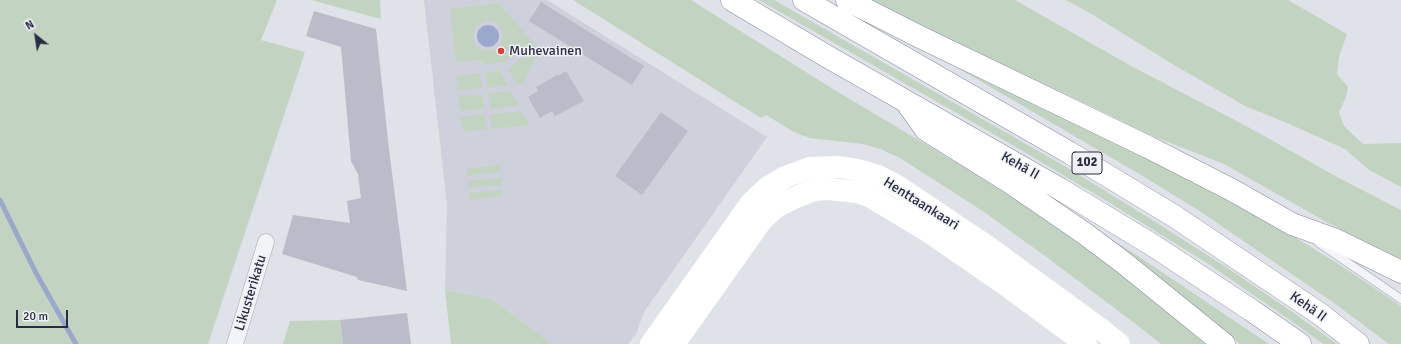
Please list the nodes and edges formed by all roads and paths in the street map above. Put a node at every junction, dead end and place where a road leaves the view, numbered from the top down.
1 (732, 0) edge
2 (804, 0) edge
3 (847, 0) edge
4 (905, 100) junction
5 (1292, 224) junction
6 (266, 242) dead end
7 (1401, 272) edge
8 (1401, 299) edge
9 (236, 344) edge
10 (651, 344) edge
11 (674, 344) edge
12 (1086, 344) edge
13 (1119, 344) edge
14 (1224, 344) edge
15 (1300, 344) edge
16 (1358, 344) edge

1 - 4 main road, Kehä II / 102
2 - 16 main road, Kehä II / 102
3 - 5 main road
4 - 14 main road
4 - 15 main road, Kehä II / 102
5 - 7 main road
5 - 8 lane
6 - 9 street, Likusterikatu
10 - 13 main road, Henttaankaari
11 - 12 main road, Henttaankaari

